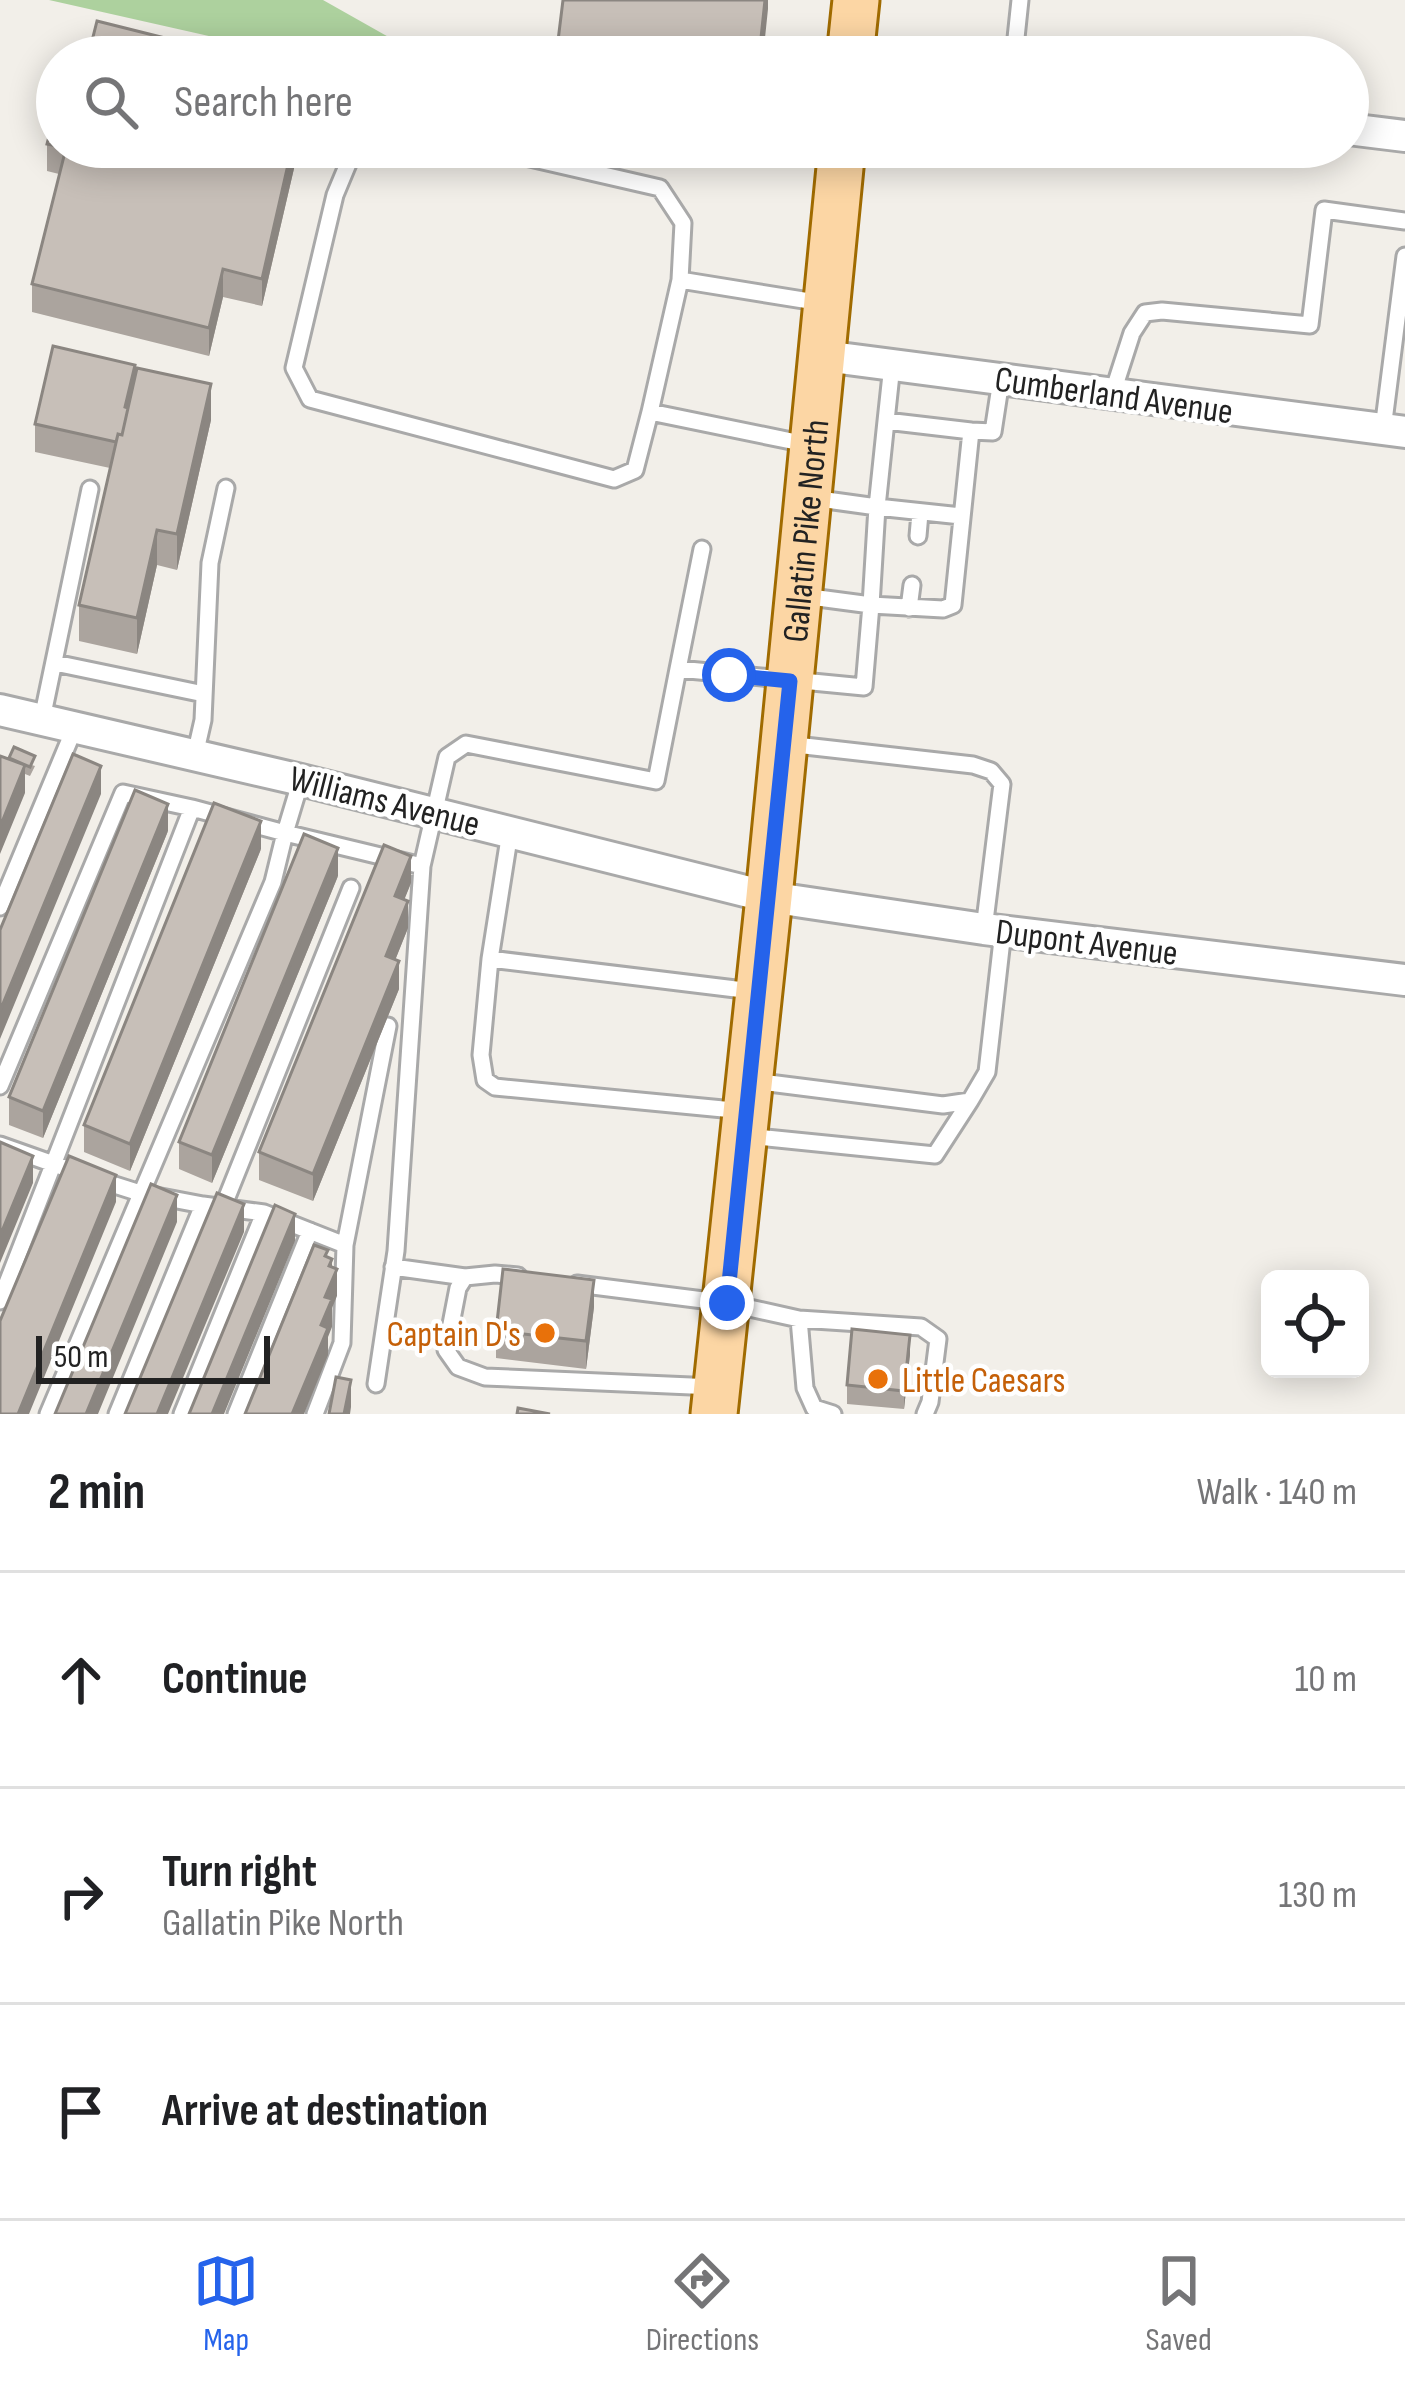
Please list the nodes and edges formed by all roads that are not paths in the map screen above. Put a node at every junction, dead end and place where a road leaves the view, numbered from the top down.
1 (856, 0) edge
2 (1020, 0) edge
3 (852, 36) edge
4 (1016, 36) edge
5 (1369, 132) edge
6 (1405, 136) edge
7 (346, 168) edge
8 (573, 168) edge
9 (840, 168) edge
10 (1405, 221) edge
11 (1405, 256) edge
12 (680, 280) junction
13 (828, 304) junction
14 (824, 356) junction
15 (892, 364) junction
16 (1000, 380) junction
17 (1112, 395) junction
18 (650, 412) junction
19 (886, 421) junction
20 (971, 431) junction
21 (1394, 431) edge
22 (814, 446) junction
23 (226, 488) dead end
24 (90, 489) dead end
25 (809, 497) junction
26 (877, 507) junction
27 (920, 513) junction
28 (961, 516) junction
29 (918, 536) dead end
30 (702, 549) dead end
31 (912, 585) dead end
32 (799, 596) junction
33 (871, 605) junction
34 (909, 608) junction
35 (56, 663) junction
36 (678, 669) junction
37 (790, 681) junction
38 (204, 694) junction
39 (1, 711) edge
40 (42, 719) junction
41 (76, 726) junction
42 (784, 744) junction
43 (195, 755) junction
44 (301, 779) junction
45 (193, 808) junction
46 (435, 813) junction
47 (511, 831) junction
48 (285, 833) junction
49 (422, 866) junction
50 (351, 888) dead end
51 (769, 896) junction
52 (0, 908) edge
53 (994, 930) junction
54 (490, 959) junction
55 (1405, 980) edge
56 (759, 992) junction
57 (388, 1026) edge
58 (0, 1086) edge
59 (970, 1101) junction
60 (747, 1109) junction
61 (0, 1145) edge
62 (55, 1165) junction
63 (140, 1193) junction
64 (203, 1204) junction
65 (223, 1207) junction
66 (263, 1213) junction
67 (310, 1231) junction
68 (345, 1245) junction
69 (393, 1267) junction
70 (465, 1276) junction
71 (538, 1279) edge
72 (560, 1282) edge
73 (0, 1301) edge
74 (727, 1303) junction
75 (799, 1319) junction
76 (376, 1384) dead end
77 (715, 1401) edge
78 (49, 1414) edge
79 (117, 1414) edge
80 (182, 1414) edge
81 (236, 1414) edge
82 (315, 1414) edge
83 (833, 1414) edge
84 (925, 1414) edge

1 - 3 main road
2 - 4 lane
5 - 6 street
7 - 18 lane
8 - 12 lane
9 - 13 main road, Gallatin Pike North
10 - 17 lane
11 - 21 lane
12 - 13 lane
12 - 18 lane
13 - 14 main road, Gallatin Pike North
14 - 15 street, Cumberland Avenue
14 - 22 main road, Gallatin Pike North
15 - 16 street, Cumberland Avenue
15 - 19 lane
16 - 17 street, Cumberland Avenue
16 - 20 lane
17 - 21 street, Cumberland Avenue
18 - 22 lane
19 - 20 lane
19 - 26 lane
20 - 28 lane
22 - 25 main road, Gallatin Pike North
23 - 38 lane
24 - 35 lane
25 - 26 lane
25 - 32 main road, Gallatin Pike North
26 - 27 lane
26 - 33 lane
27 - 28 lane
27 - 29 lane
28 - 34 lane
30 - 36 lane
31 - 34 lane
32 - 33 lane
32 - 37 main road, Gallatin Pike North
33 - 34 lane
33 - 37 lane
35 - 38 lane
35 - 40 lane
36 - 37 lane
36 - 46 lane
37 - 42 main road, Gallatin Pike North
38 - 43 lane
39 - 40 street, Williams Avenue
40 - 41 street, Williams Avenue
41 - 43 street, Williams Avenue
41 - 52 lane
42 - 51 main road, Gallatin Pike North
42 - 53 lane
43 - 44 street, Williams Avenue
44 - 46 street, Williams Avenue
44 - 48 lane
45 - 48 lane
45 - 58 lane
45 - 62 lane
46 - 47 street, Williams Avenue
46 - 49 lane
47 - 51 street, Williams Avenue
47 - 54 lane
48 - 49 lane
48 - 63 lane
49 - 69 lane
50 - 65 lane
51 - 53 street, Dupont Avenue
51 - 56 main road, Gallatin Pike North
53 - 55 street, Dupont Avenue
53 - 59 lane
54 - 56 lane
54 - 60 lane
56 - 60 main road, Gallatin Pike North
57 - 68 lane
59 - 60 lane
59 - 60 lane
60 - 74 main road, Gallatin Pike North
61 - 62 lane
62 - 63 lane
62 - 73 lane
63 - 64 lane
63 - 78 lane
64 - 65 lane
64 - 79 lane
65 - 66 lane
66 - 67 lane
66 - 80 lane
67 - 68 lane
67 - 81 lane
68 - 82 lane
69 - 70 lane
69 - 76 lane
70 - 71 lane
70 - 77 lane
72 - 74 lane
74 - 75 lane
74 - 77 main road, Gallatin Pike North
75 - 83 lane
75 - 84 lane

